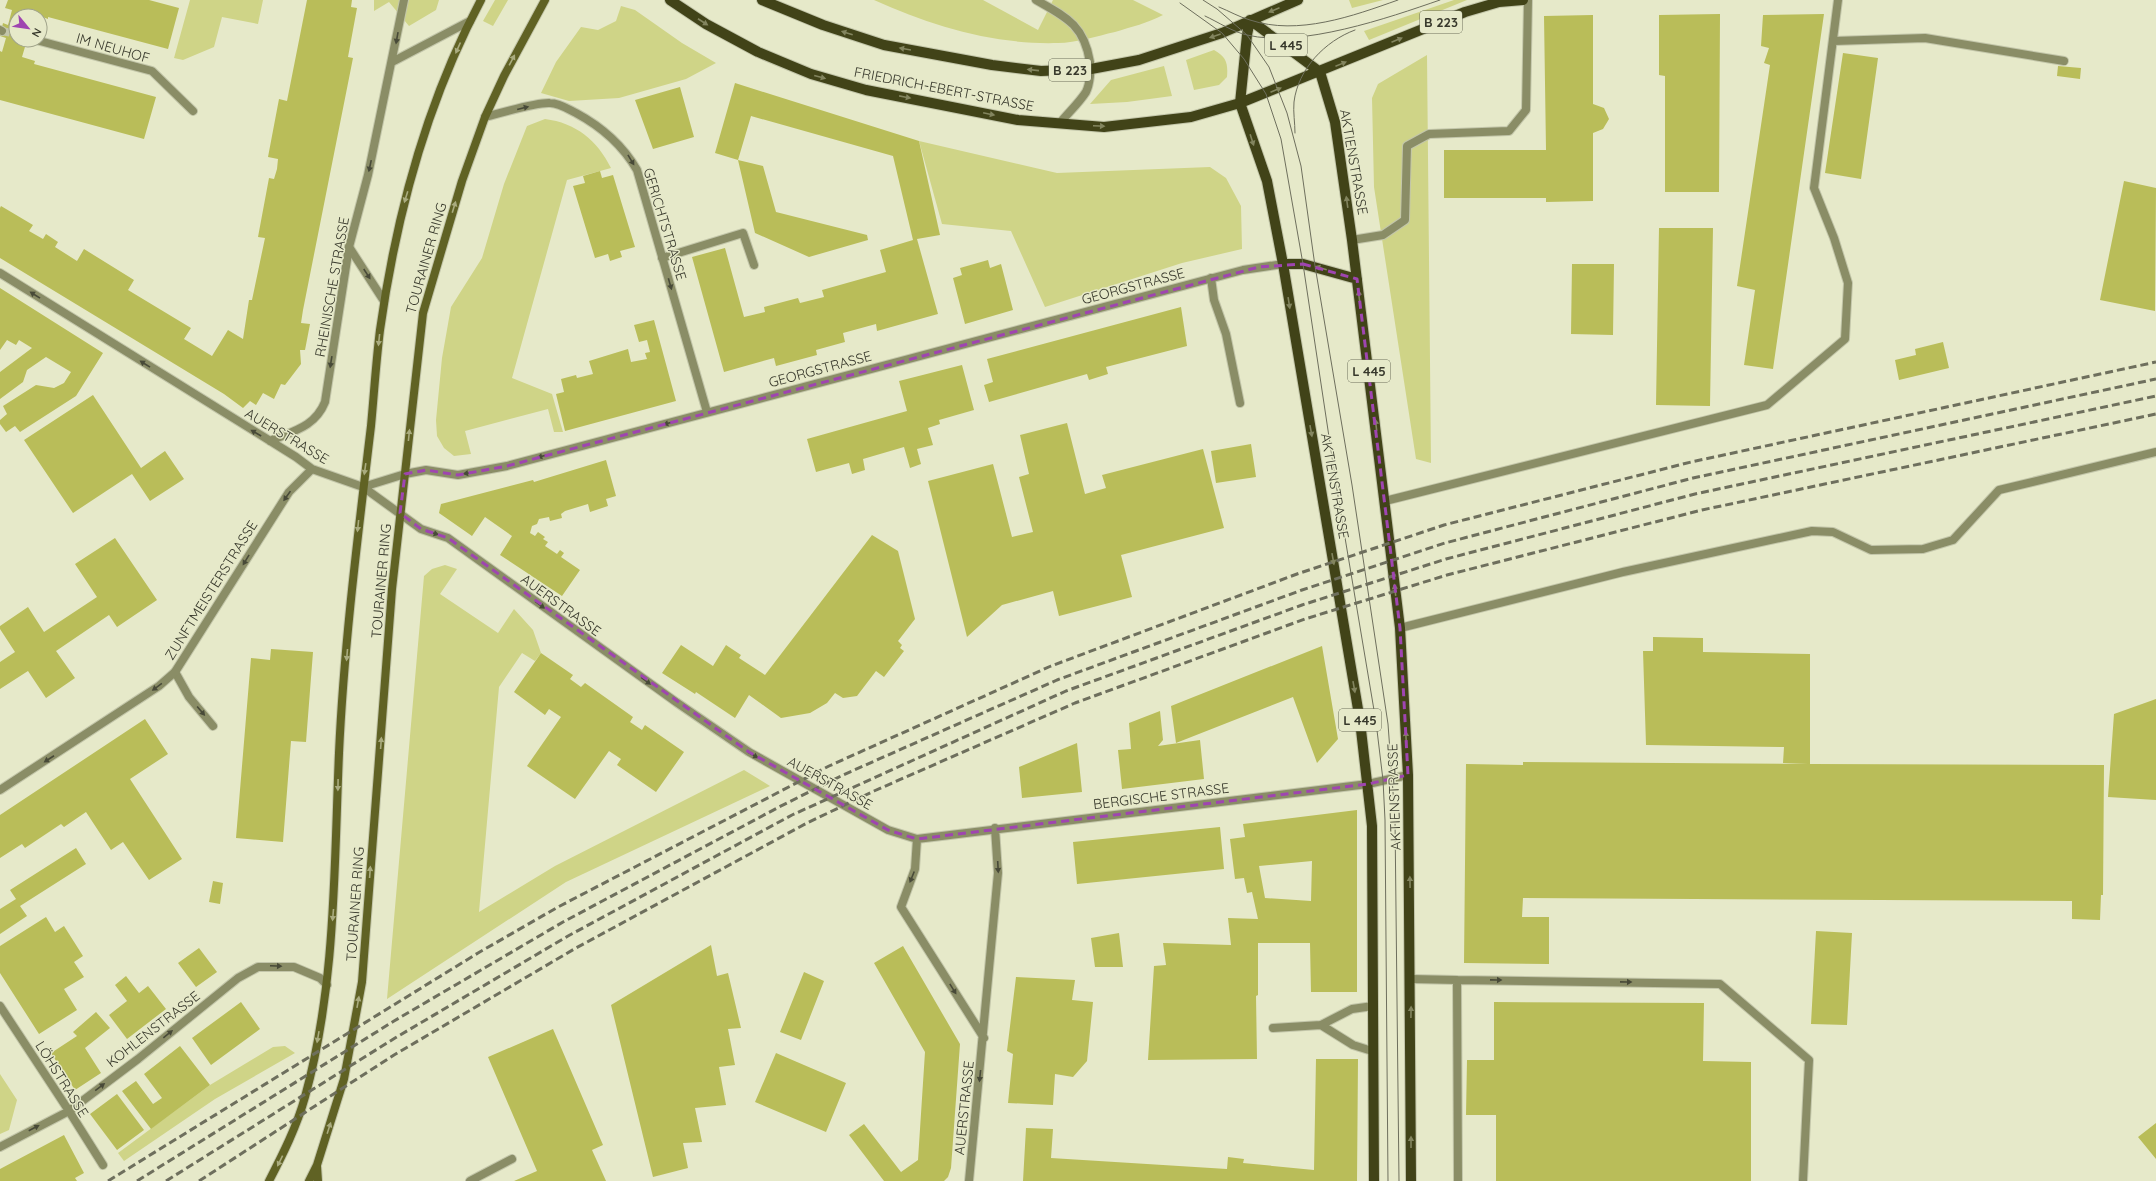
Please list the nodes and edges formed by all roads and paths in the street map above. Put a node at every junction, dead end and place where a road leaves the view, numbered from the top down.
1 (404, 0) edge
2 (481, 0) edge
3 (545, 0) edge
4 (670, 0) edge
5 (762, 0) edge
6 (1036, 0) edge
7 (1298, 0) edge
8 (1523, 0) edge
9 (1528, 0) edge
10 (1838, 0) edge
11 (1250, 20) junction
12 (470, 21) junction
13 (1834, 41) junction
14 (48, 43) edge
15 (2064, 61) dead end
16 (392, 62) junction
17 (1091, 69) junction
18 (1320, 72) junction
19 (1240, 103) junction
20 (193, 111) dead end
21 (485, 117) junction
22 (1060, 123) junction
23 (1352, 240) junction
24 (349, 247) junction
25 (662, 258) junction
26 (1283, 264) junction
27 (754, 266) dead end
28 (0, 273) edge
29 (1210, 278) junction
30 (1357, 279) junction
31 (384, 302) junction
32 (1240, 403) dead end
33 (707, 412) junction
34 (270, 441) junction
35 (2156, 452) edge
36 (312, 469) junction
37 (405, 474) junction
38 (362, 487) junction
39 (1385, 501) junction
40 (400, 513) junction
41 (1400, 628) junction
42 (175, 672) junction
43 (213, 726) dead end
44 (1408, 776) junction
45 (1368, 784) junction
46 (0, 790) edge
47 (995, 828) junction
48 (917, 839) junction
49 (1411, 979) junction
50 (1457, 980) junction
51 (327, 985) junction
52 (0, 1006) edge
53 (1373, 1006) junction
54 (1321, 1025) junction
55 (1273, 1028) dead end
56 (984, 1038) junction
57 (1372, 1051) junction
58 (69, 1111) junction
59 (0, 1147) edge
60 (512, 1159) dead end
61 (103, 1165) dead end
62 (317, 1165) junction
63 (270, 1181) edge
64 (309, 1181) edge
65 (318, 1181) edge
66 (470, 1181) edge
67 (969, 1181) edge
68 (1374, 1181) edge
69 (1411, 1181) edge
70 (1458, 1181) edge
71 (1803, 1181) edge

1 -> 16 street, RHEINISCHE STRASSE
2 - 12 main road, TOURAINER RING
21 -> 3 main road, TOURAINER RING
4 -> 22 main road, FRIEDRICH-EBERT-STRASSE / B 223
17 -> 5 main road, B 223
6 - 17 street
7 -> 11 main road, B 223
18 -> 8 main road, FRIEDRICH-EBERT-STRASSE / B 223
9 - 23 street
10 - 13 street
11 -> 17 main road, B 223
11 - 18 main road, L 445
11 - 19 main road, AKTIENSTRASSE / L 445
12 - 16 street
12 -> 31 main road, TOURAINER RING
13 - 15 street
13 - 39 street
14 - 20 street, IM NEUHOF
16 -> 24 street, RHEINISCHE STRASSE
17 - 22 street
19 -> 18 main road, FRIEDRICH-EBERT-STRASSE / B 223
23 -> 18 main road, AKTIENSTRASSE / L 445
22 -> 19 main road, FRIEDRICH-EBERT-STRASSE / B 223
19 -> 26 main road, AKTIENSTRASSE / L 445
21 -> 25 street, GERICHTSTRASSE
37 -> 21 main road, TOURAINER RING
23 - 30 main road, AKTIENSTRASSE / L 445
24 -> 31 street
24 -> 34 street, RHEINISCHE STRASSE
25 - 27 street
25 -> 33 street, GERICHTSTRASSE
26 - 29 street, GEORGSTRASSE
30 -> 26 main road
26 -> 45 main road, AKTIENSTRASSE / L 445
34 -> 28 street, AUERSTRASSE
29 - 32 street
29 - 33 street, GEORGSTRASSE
39 -> 30 main road, AKTIENSTRASSE / L 445
31 -> 38 main road, TOURAINER RING
33 -> 37 street, GEORGSTRASSE
34 - 36 street, AUERSTRASSE
35 - 41 street
36 - 38 street, AUERSTRASSE
36 -> 42 street, ZUNFTMEISTERSTRASSE
37 - 38 street, GEORGSTRASSE
37 - 40 main road, TOURAINER RING
38 - 40 street, AUERSTRASSE
38 -> 51 main road, TOURAINER RING
41 -> 39 main road, AKTIENSTRASSE / L 445
40 -> 48 street, AUERSTRASSE
62 -> 40 main road, TOURAINER RING
44 -> 41 main road, AKTIENSTRASSE / L 445
42 -> 43 street
42 -> 46 street, ZUNFTMEISTERSTRASSE
44 - 45 street, BERGISCHE STRASSE
49 -> 44 main road, AKTIENSTRASSE / L 445
45 - 47 street, BERGISCHE STRASSE
45 - 53 main road, AKTIENSTRASSE / L 445
47 - 48 street, BERGISCHE STRASSE
47 -> 56 street, AUERSTRASSE
48 -> 56 street
49 - 50 street
69 -> 49 main road, AKTIENSTRASSE / L 445
50 - 70 street
50 -> 71 street
58 -> 51 street, KOHLENSTRASSE
51 -> 63 main road, TOURAINER RING
52 - 58 street, LÖHSTRASSE
53 - 54 street
53 - 57 main road, AKTIENSTRASSE / L 445
54 - 55 street
54 - 57 street
56 -> 67 street, AUERSTRASSE
57 - 68 main road, AKTIENSTRASSE / L 445
59 -> 58 street, KOHLENSTRASSE
58 - 61 street, LÖHSTRASSE
60 - 66 street
62 - 64 main road, TOURAINER RING
62 - 65 main road

